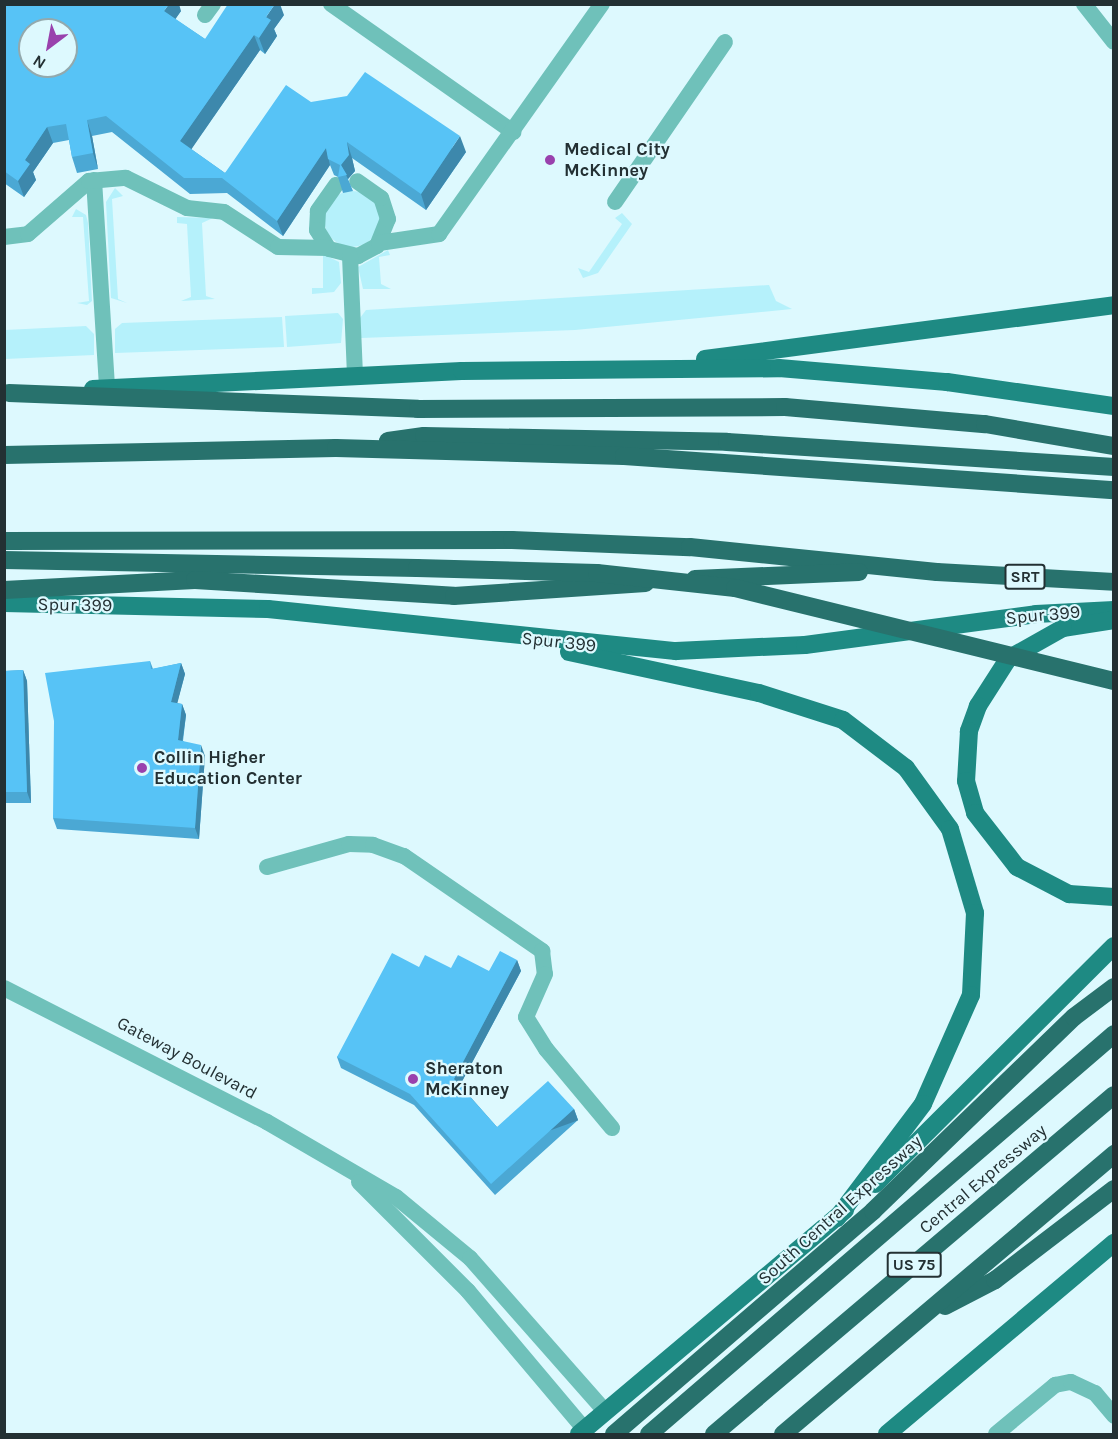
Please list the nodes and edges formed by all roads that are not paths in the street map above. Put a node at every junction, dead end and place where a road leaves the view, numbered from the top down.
1 (331, 4) edge
2 (602, 4) edge
3 (1084, 4) edge
4 (725, 42) dead end
5 (1113, 42) edge
6 (513, 132) junction
7 (94, 180) junction
8 (357, 181) dead end
9 (336, 185) edge
10 (615, 202) dead end
11 (4, 237) edge
12 (379, 243) junction
13 (328, 248) junction
14 (350, 256) junction
15 (1113, 305) edge
16 (633, 368) junction
17 (355, 376) junction
18 (106, 389) junction
19 (7, 393) edge
20 (1113, 406) edge
21 (1113, 446) edge
22 (336, 448) junction
23 (4, 455) edge
24 (1113, 467) edge
25 (1113, 490) edge
26 (4, 541) edge
27 (4, 560) edge
28 (937, 572) junction
29 (1113, 582) edge
30 (4, 590) edge
31 (4, 603) edge
32 (1113, 610) edge
33 (1113, 620) edge
34 (497, 636) junction
35 (1113, 681) edge
36 (267, 867) dead end
37 (1113, 897) edge
38 (1113, 946) edge
39 (1113, 987) edge
40 (4, 988) edge
41 (1113, 1034) edge
42 (1113, 1095) edge
43 (612, 1128) dead end
44 (1113, 1154) edge
45 (348, 1170) junction
46 (1113, 1189) edge
47 (837, 1218) junction
48 (1113, 1244) edge
49 (914, 1323) junction
50 (606, 1412) junction
51 (1113, 1416) edge
52 (582, 1432) edge
53 (614, 1434) edge
54 (649, 1434) edge
55 (714, 1434) edge
56 (783, 1434) edge
57 (887, 1434) edge
58 (996, 1434) edge

1 - 6 street
2 - 6 street
3 - 5 street
4 - 10 street
6 - 12 street
7 - 11 street
7 - 13 street
7 - 18 street
8 - 12 street
9 - 13 street
12 - 14 street
13 - 14 street
14 - 17 street
15 - 16 main road
16 - 17 main road
16 - 20 main road
17 - 18 main road
18 - 19 main road
19 - 21 highway
22 - 23 highway
22 - 24 highway
22 - 25 highway
26 - 28 highway, SRT
27 - 35 highway, bridge
28 - 29 highway, SRT
28 - 30 highway
31 - 34 main road, Spur 399
32 - 34 main road, Spur 399
33 - 37 main road
34 - 47 main road
36 - 43 street
38 - 47 main road, South Central Expressway
39 - 53 highway
40 - 45 street, Gateway Boulevard
41 - 54 highway
42 - 55 highway, Central Expressway / US 75
44 - 49 highway, US 75
45 - 50 street, Gateway Boulevard
45 - 52 street, Gateway Boulevard
46 - 49 highway
47 - 50 main road, South Central Expressway
48 - 57 main road
49 - 56 highway, US 75
50 - 52 main road, South Central Expressway
51 - 58 street

